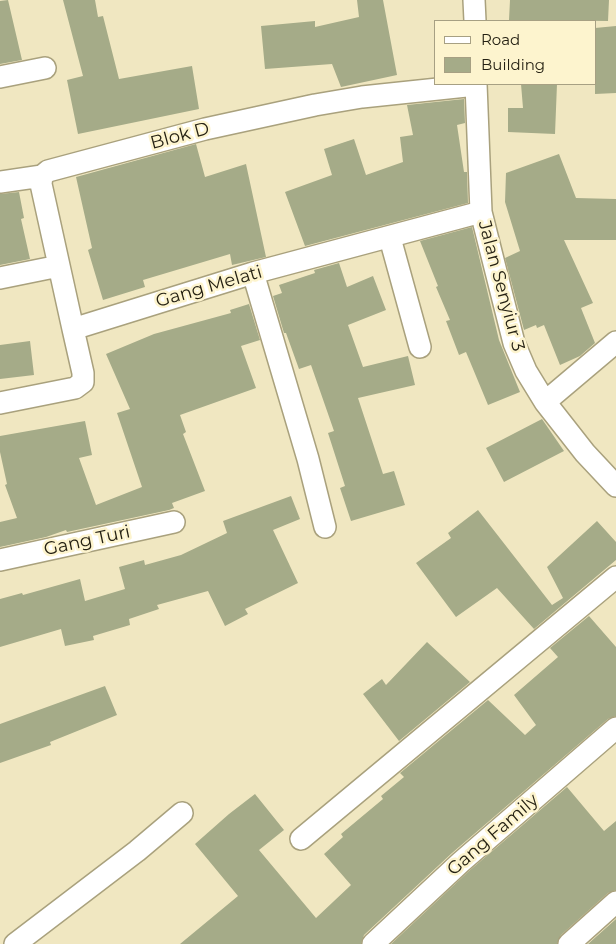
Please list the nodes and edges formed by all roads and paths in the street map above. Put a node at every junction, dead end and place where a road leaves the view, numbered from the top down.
1 (474, 0) edge
2 (475, 20) edge
3 (45, 68) dead end
4 (0, 77) edge
5 (476, 85) edge
6 (42, 176) junction
7 (0, 182) edge
8 (481, 212) junction
9 (390, 238) junction
10 (59, 266) junction
11 (253, 273) junction
12 (0, 278) edge
13 (73, 329) junction
14 (616, 342) edge
15 (420, 347) dead end
16 (0, 402) edge
17 (545, 402) junction
18 (616, 486) edge
19 (174, 522) dead end
20 (325, 527) dead end
21 (0, 560) edge
22 (616, 577) edge
23 (616, 728) edge
24 (182, 813) dead end
25 (301, 840) dead end
26 (616, 902) edge
27 (0, 934) edge
28 (4, 944) edge
29 (15, 944) edge
30 (373, 944) edge
31 (568, 944) edge

1 - 2 street
3 - 4 street
5 - 6 street, Blok D
5 - 8 street, Jalan Senyiur 3
6 - 7 street, Blok D
6 - 10 street
8 - 9 street, Gang Melati
8 - 17 street, Jalan Senyiur 3
9 - 11 street, Gang Melati
9 - 15 street
10 - 12 street
10 - 13 street
11 - 13 street, Gang Melati
11 - 20 street
13 - 16 street
14 - 17 street
17 - 18 street, Jalan Senyiur 3
19 - 21 street, Gang Turi
22 - 25 street
23 - 30 street, Gang Family
24 - 29 street
26 - 31 street
27 - 28 street

